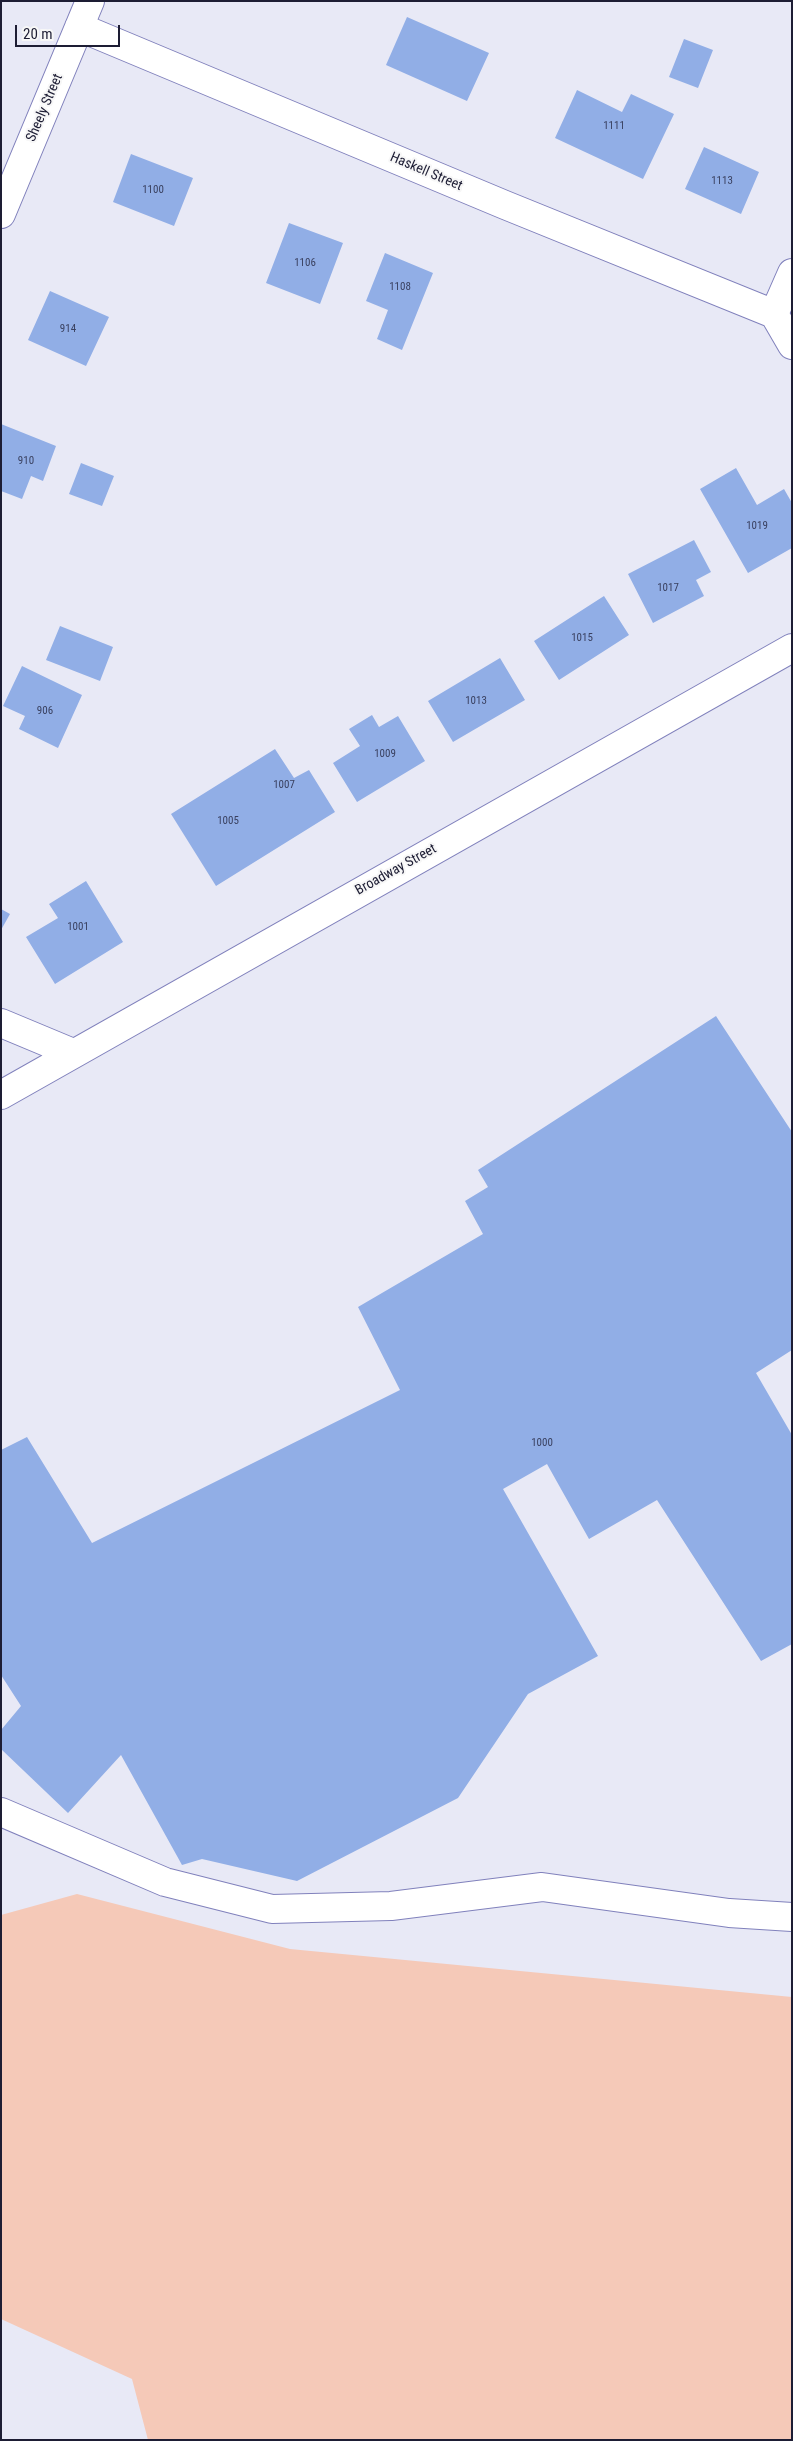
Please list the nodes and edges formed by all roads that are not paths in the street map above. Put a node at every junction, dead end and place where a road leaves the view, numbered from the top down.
1 (90, 1) edge
2 (79, 27) junction
3 (1, 214) edge
4 (792, 273) edge
5 (774, 314) junction
6 (792, 345) edge
7 (792, 648) edge
8 (1, 1024) edge
9 (72, 1053) junction
10 (1, 1095) edge
11 (1, 1812) edge
12 (792, 1917) edge

1 - 2 street, Sheely Street
2 - 3 street, Sheely Street
2 - 5 street, Haskell Street
4 - 5 street
5 - 6 street
7 - 9 street, Broadway Street
8 - 9 street
9 - 10 street, Broadway Street
11 - 12 street

